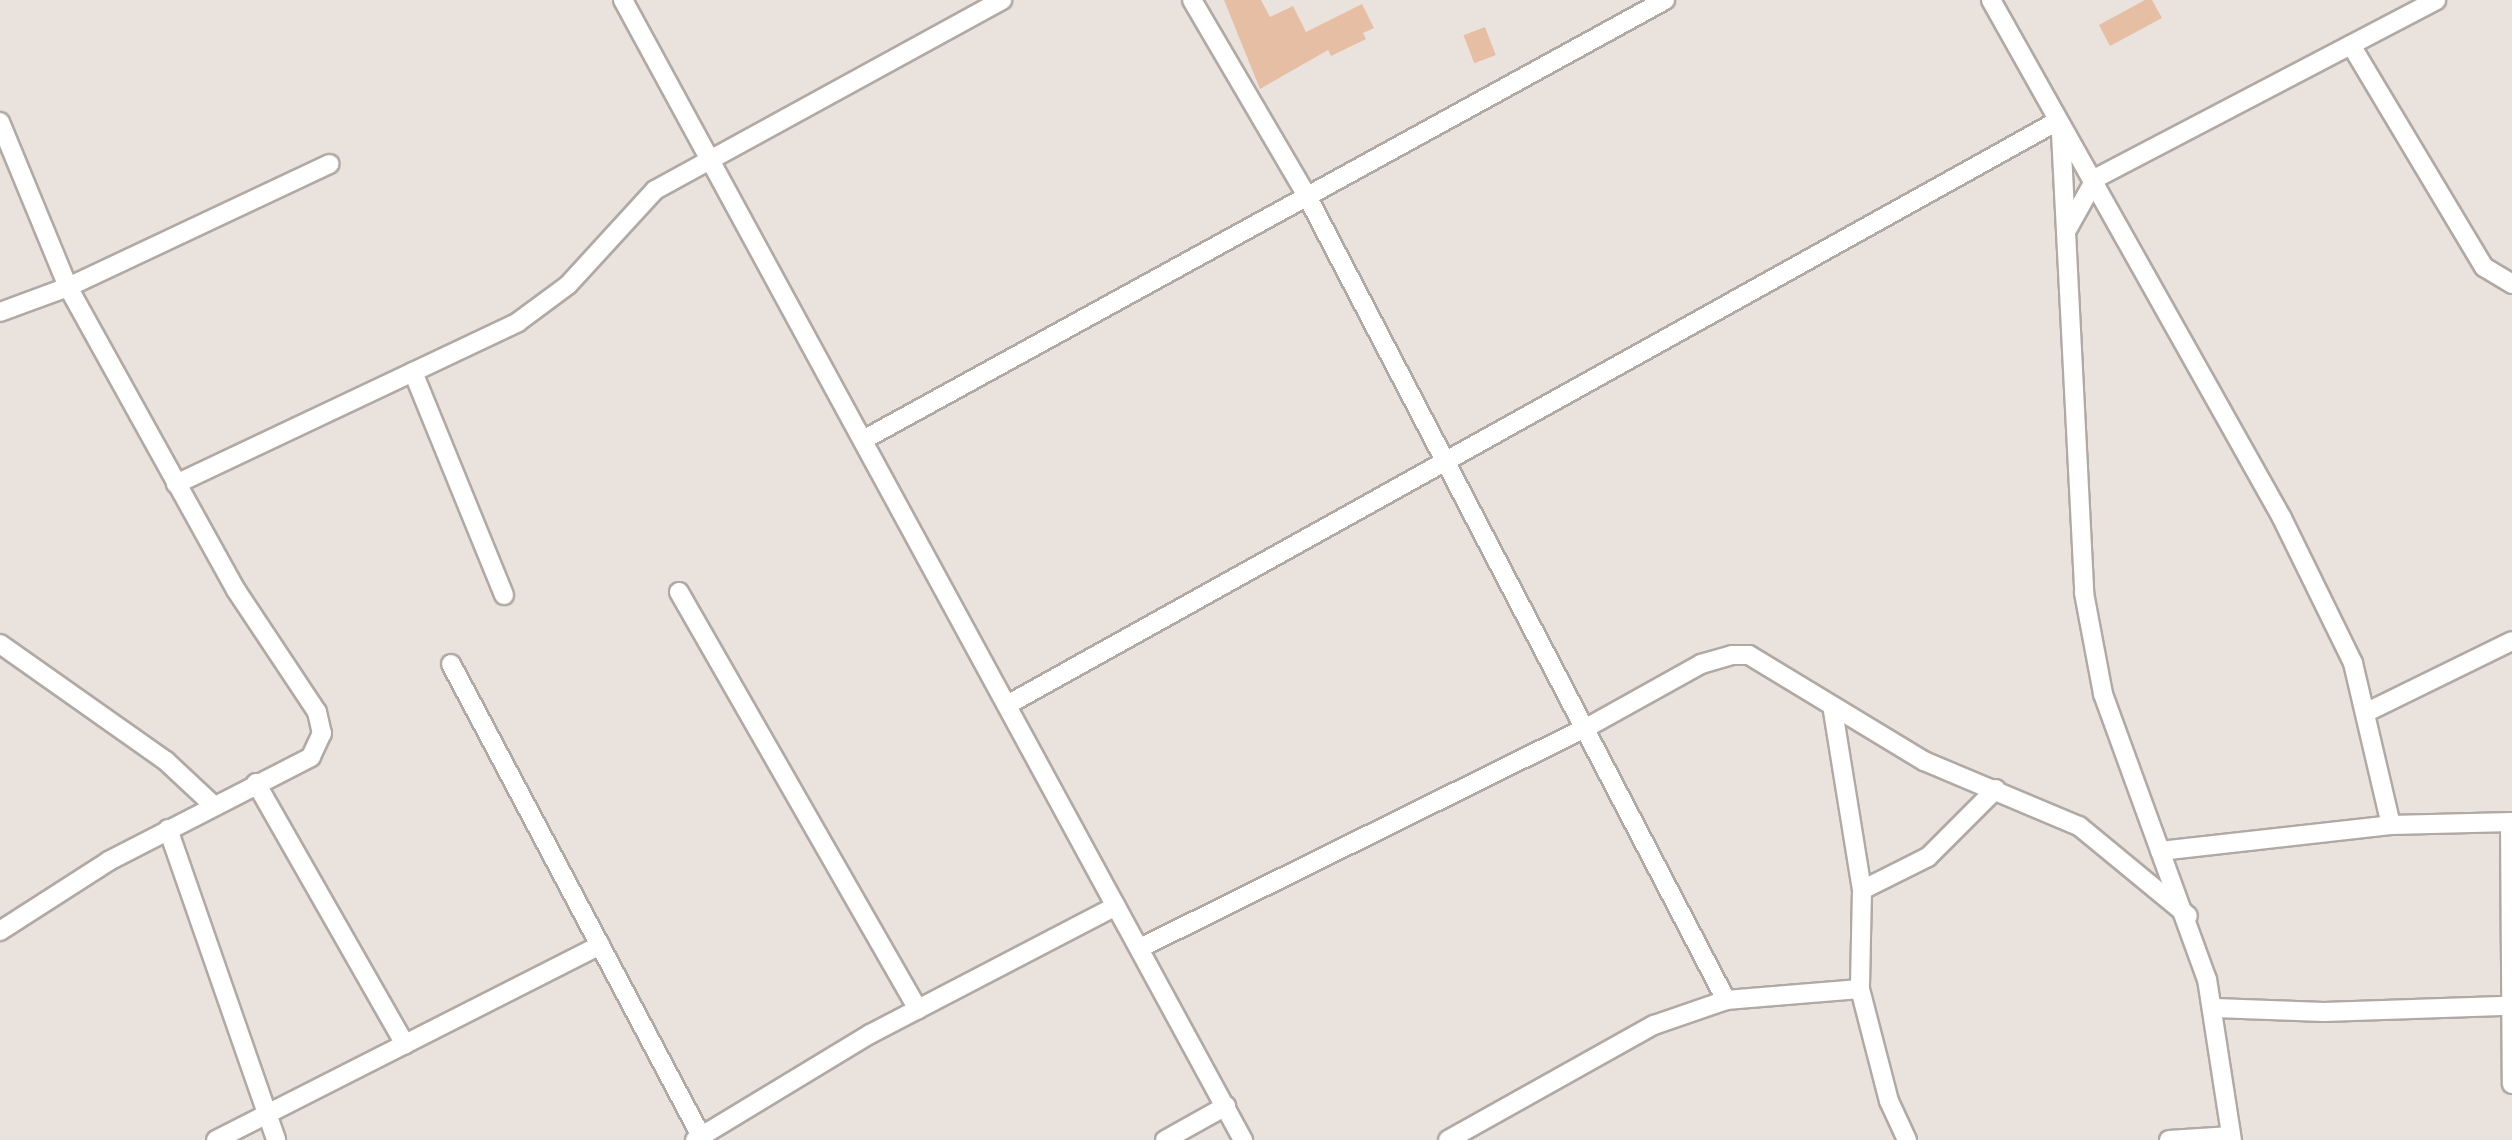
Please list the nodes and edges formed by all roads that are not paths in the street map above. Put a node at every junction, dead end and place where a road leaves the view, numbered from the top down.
1 (623, 0) edge
2 (1002, 0) edge
3 (1192, 0) edge
4 (1665, 0) edge
5 (1991, 0) edge
6 (2436, 0) edge
7 (2351, 45) junction
8 (0, 122) edge
9 (2058, 128) junction
10 (712, 160) junction
11 (329, 164) dead end
12 (2096, 178) junction
13 (1307, 196) junction
14 (2068, 228) junction
15 (2512, 284) edge
16 (68, 287) junction
17 (0, 312) edge
18 (413, 372) junction
19 (863, 440) junction
20 (1445, 459) junction
21 (176, 484) junction
22 (679, 592) dead end
23 (504, 595) dead end
24 (2512, 642) edge
25 (0, 644) edge
26 (450, 664) dead end
27 (1007, 704) junction
28 (1834, 711) junction
29 (2367, 712) junction
30 (1586, 728) junction
31 (256, 783) junction
32 (1996, 789) junction
33 (212, 804) junction
34 (2511, 822) edge
35 (2391, 825) junction
36 (168, 829) junction
37 (2158, 846) junction
38 (2126, 859) junction
39 (1862, 890) junction
40 (1116, 906) junction
41 (2188, 916) junction
42 (0, 931) edge
43 (600, 945) junction
44 (1140, 948) junction
45 (1860, 990) junction
46 (1726, 1000) junction
47 (2509, 1006) junction
48 (2214, 1008) junction
49 (918, 1009) junction
50 (405, 1044) junction
51 (2512, 1084) edge
52 (1226, 1106) junction
53 (265, 1116) junction
54 (698, 1138) edge
55 (2232, 1138) edge
56 (216, 1140) edge
57 (276, 1140) edge
58 (1165, 1140) edge
59 (1243, 1140) edge
60 (1448, 1140) edge
61 (1907, 1140) edge
62 (2169, 1140) edge

1 - 10 street
2 - 10 street
3 - 13 street
4 - 13 street
5 - 9 street
6 - 7 street
7 - 12 street
7 - 15 street
8 - 16 street
9 - 12 street
9 - 14 street
9 - 20 street
10 - 18 street
10 - 19 street
11 - 16 street
12 - 14 street
12 - 29 street
13 - 19 street
13 - 20 street
14 - 37 street
16 - 17 street
16 - 21 street
18 - 21 street
18 - 23 street
19 - 27 street
20 - 27 street
20 - 30 street
21 - 31 street
22 - 49 street
24 - 29 street
25 - 33 street
26 - 43 street
27 - 40 street
28 - 30 street
28 - 32 street
28 - 39 street
29 - 35 street
30 - 44 street
30 - 46 street
31 - 33 street
31 - 50 street
32 - 38 street
32 - 39 street
33 - 36 street
34 - 35 street
34 - 47 street
35 - 37 street
36 - 42 street
36 - 53 street
37 - 38 street
37 - 41 street
38 - 41 street
39 - 45 street
40 - 44 street
40 - 49 street
41 - 48 street
43 - 50 street
43 - 54 street
44 - 52 street
45 - 46 street
45 - 61 street
46 - 60 street
47 - 48 street
47 - 51 street
48 - 55 street
49 - 54 street
50 - 53 street
52 - 58 street
52 - 59 street
53 - 56 street
53 - 57 street
55 - 62 street

